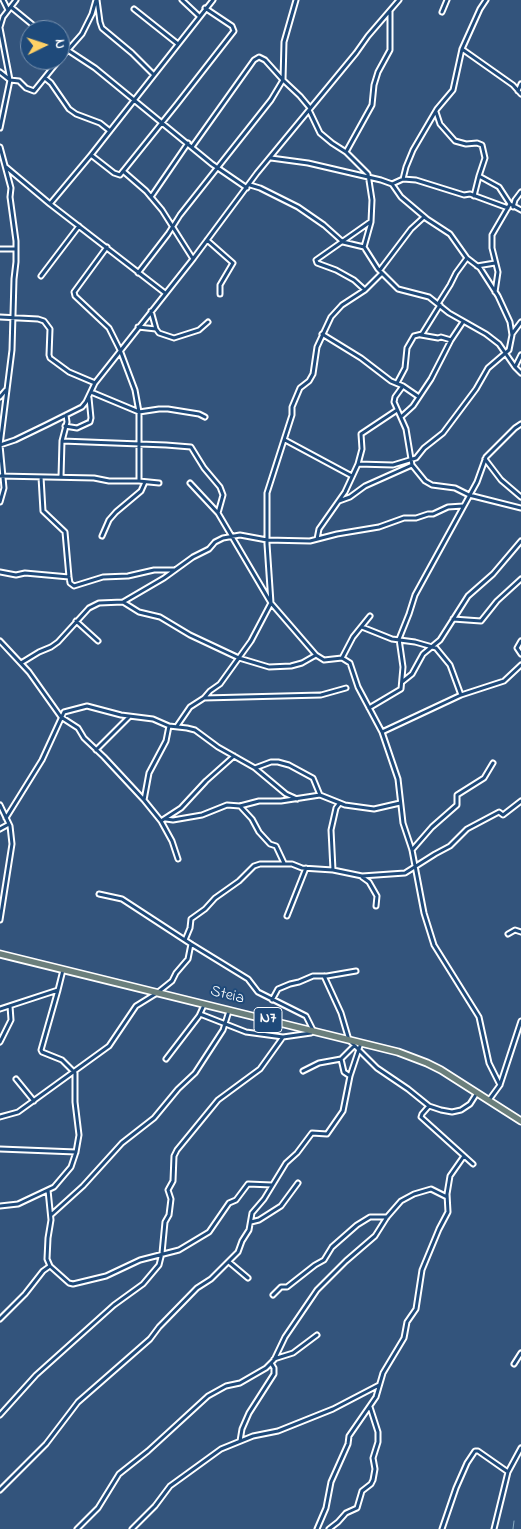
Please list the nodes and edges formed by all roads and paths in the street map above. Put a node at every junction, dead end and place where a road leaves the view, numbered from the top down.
1 (3, 0) edge
2 (16, 0) edge
3 (96, 0) edge
4 (182, 0) edge
5 (213, 0) edge
6 (296, 0) edge
7 (399, 0) edge
8 (447, 0) edge
9 (486, 0) edge
10 (11, 7) junction
11 (205, 8) junction
12 (134, 9) dead end
13 (8, 11) junction
14 (390, 11) junction
15 (442, 12) dead end
16 (199, 16) junction
17 (27, 20) edge
18 (0, 27) edge
19 (178, 44) junction
20 (70, 48) edge
21 (462, 49) junction
22 (70, 53) edge
23 (52, 70) edge
24 (0, 72) edge
25 (154, 75) junction
26 (45, 78) junction
27 (10, 80) junction
28 (283, 80) junction
29 (521, 84) edge
30 (519, 93) edge
31 (134, 101) junction
32 (309, 109) junction
33 (435, 111) junction
34 (162, 123) junction
35 (0, 128) edge
36 (110, 131) junction
37 (188, 144) junction
38 (0, 147) edge
39 (192, 147) junction
40 (346, 152) junction
41 (91, 155) junction
42 (270, 158) junction
43 (6, 166) junction
44 (218, 167) junction
45 (123, 171) junction
46 (480, 176) junction
47 (369, 178) junction
48 (403, 179) junction
49 (392, 184) junction
50 (248, 186) junction
51 (521, 192) edge
52 (474, 196) junction
53 (151, 197) junction
54 (50, 204) junction
55 (511, 205) junction
56 (508, 208) junction
57 (521, 210) edge
58 (424, 217) junction
59 (370, 222) junction
60 (80, 226) junction
61 (172, 226) junction
62 (207, 240) junction
63 (343, 242) junction
64 (107, 247) junction
65 (364, 248) junction
66 (0, 249) edge
67 (16, 249) junction
68 (467, 258) junction
69 (193, 259) junction
70 (495, 263) junction
71 (477, 266) junction
72 (381, 272) junction
73 (138, 273) junction
74 (41, 276) dead end
75 (365, 290) junction
76 (495, 292) junction
77 (165, 293) junction
78 (220, 294) dead end
79 (439, 305) junction
80 (151, 310) junction
81 (0, 317) edge
82 (13, 318) junction
83 (208, 322) dead end
84 (463, 322) junction
85 (521, 322) edge
86 (138, 327) junction
87 (156, 329) junction
88 (322, 334) junction
89 (421, 335) junction
90 (512, 335) junction
91 (451, 340) junction
92 (120, 350) junction
93 (506, 353) junction
94 (521, 355) edge
95 (515, 367) junction
96 (521, 373) edge
97 (95, 383) junction
98 (396, 384) junction
99 (402, 386) junction
100 (6, 390) junction
101 (91, 392) junction
102 (0, 397) edge
103 (419, 397) junction
104 (89, 398) junction
105 (397, 410) junction
106 (139, 412) junction
107 (66, 415) junction
108 (204, 417) dead end
109 (400, 417) junction
110 (521, 424) edge
111 (65, 426) junction
112 (285, 440) junction
113 (62, 442) junction
114 (139, 444) junction
115 (0, 445) edge
116 (412, 459) junction
117 (485, 459) junction
118 (358, 464) junction
119 (412, 465) junction
120 (1, 475) edge
121 (353, 476) junction
122 (41, 477) junction
123 (61, 477) junction
124 (138, 481) junction
125 (145, 482) junction
126 (159, 483) dead end
127 (190, 484) dead end
128 (469, 495) junction
129 (521, 497) edge
130 (339, 501) junction
131 (0, 502) edge
132 (463, 506) junction
133 (521, 508) edge
134 (218, 513) junction
135 (102, 536) dead end
136 (233, 537) junction
137 (317, 539) junction
138 (267, 540) junction
139 (521, 541) edge
140 (175, 570) junction
141 (0, 572) edge
142 (69, 577) junction
143 (521, 579) edge
144 (123, 602) junction
145 (271, 603) junction
146 (370, 616) dead end
147 (453, 619) junction
148 (76, 620) junction
149 (362, 627) junction
150 (399, 639) junction
151 (0, 641) edge
152 (98, 641) dead end
153 (521, 641) edge
154 (432, 647) junction
155 (521, 654) edge
156 (316, 655) junction
157 (239, 658) junction
158 (342, 658) junction
159 (21, 663) junction
160 (521, 665) edge
161 (401, 682) junction
162 (346, 688) dead end
163 (461, 696) junction
164 (204, 698) junction
165 (368, 708) junction
166 (130, 716) junction
167 (61, 717) junction
168 (169, 726) junction
169 (177, 726) junction
170 (382, 732) junction
171 (96, 750) junction
172 (234, 756) junction
173 (493, 764) dead end
174 (255, 768) junction
175 (320, 795) junction
176 (297, 799) junction
177 (144, 800) junction
178 (521, 801) edge
179 (400, 803) junction
180 (339, 804) junction
181 (0, 805) edge
182 (240, 806) junction
183 (6, 818) junction
184 (166, 819) junction
185 (161, 822) junction
186 (9, 824) junction
187 (0, 829) edge
188 (412, 850) junction
189 (178, 859) dead end
190 (284, 863) junction
191 (306, 868) junction
192 (415, 868) junction
193 (333, 870) junction
194 (362, 876) junction
195 (99, 894) dead end
196 (376, 906) dead end
197 (0, 914) edge
198 (287, 916) dead end
199 (0, 920) edge
200 (521, 932) edge
201 (508, 934) dead end
202 (185, 940) junction
203 (191, 944) junction
204 (0, 947) edge
205 (2, 955) edge
206 (64, 970) junction
207 (356, 971) dead end
208 (324, 976) junction
209 (58, 990) junction
210 (157, 993) junction
211 (272, 1000) junction
212 (204, 1005) junction
213 (10, 1006) junction
214 (0, 1009) edge
215 (229, 1011) junction
216 (200, 1014) junction
217 (521, 1021) edge
218 (225, 1023) junction
219 (315, 1032) junction
220 (283, 1037) junction
221 (349, 1040) junction
222 (0, 1042) edge
223 (362, 1043) junction
224 (354, 1046) junction
225 (359, 1052) junction
226 (166, 1059) dead end
227 (340, 1059) junction
228 (73, 1071) junction
229 (303, 1071) dead end
230 (350, 1076) junction
231 (16, 1079) dead end
232 (500, 1085) junction
233 (477, 1093) junction
234 (489, 1100) junction
235 (34, 1102) junction
236 (429, 1106) junction
237 (0, 1117) edge
238 (521, 1121) edge
239 (0, 1149) edge
240 (76, 1152) junction
241 (464, 1156) junction
242 (473, 1164) dead end
243 (298, 1183) dead end
244 (272, 1184) junction
245 (48, 1190) junction
246 (447, 1197) junction
247 (0, 1206) edge
248 (51, 1215) junction
249 (387, 1217) junction
250 (251, 1222) junction
251 (162, 1253) junction
252 (230, 1262) junction
253 (50, 1266) junction
254 (248, 1278) dead end
255 (273, 1295) dead end
256 (0, 1319) edge
257 (317, 1334) dead end
258 (521, 1353) edge
259 (272, 1361) junction
260 (514, 1364) dead end
261 (380, 1385) junction
262 (370, 1407) junction
263 (0, 1415) edge
264 (240, 1440) junction
265 (521, 1448) edge
266 (508, 1472) junction
267 (0, 1490) edge
268 (77, 1529) edge
269 (132, 1529) edge
270 (317, 1529) edge
271 (329, 1529) edge
272 (442, 1529) edge
273 (494, 1529) edge

1 - 13 street
2 - 10 street
3 - 20 street
3 - 25 street
4 - 16 street
5 - 11 street
6 - 28 street
7 - 14 street
8 - 15 street
9 - 21 street
10 - 13 street
10 - 17 street
11 - 16 street
11 - 34 street
12 - 19 street
13 - 18 street
14 - 32 street
14 - 40 street
16 - 19 street
18 - 27 street
19 - 25 street
21 - 30 street
21 - 33 street
22 - 31 street
23 - 26 street
24 - 27 street
25 - 31 street
26 - 27 street
26 - 36 street
27 - 35 street
28 - 32 street
28 - 39 street
28 - 44 street
29 - 30 street
31 - 34 street
31 - 36 street
32 - 40 street
32 - 42 street
33 - 46 street
33 - 48 street
34 - 37 street
34 - 45 street
36 - 41 street
37 - 39 street
37 - 53 street
38 - 43 street
39 - 44 street
40 - 47 street
41 - 45 street
41 - 54 street
42 - 47 street
42 - 50 street
43 - 54 street
43 - 67 street
44 - 50 street
44 - 61 street
45 - 53 street
46 - 52 street
46 - 55 street
47 - 49 street
47 - 59 street
48 - 49 street
48 - 52 street
49 - 58 street
50 - 62 street
50 - 63 street
51 - 55 street
52 - 56 street
53 - 61 street
54 - 60 street
55 - 56 street
55 - 57 street
56 - 70 street
58 - 68 street
58 - 72 street
59 - 63 street
59 - 65 street
60 - 64 street
60 - 74 street
61 - 69 street
61 - 73 street
62 - 69 street
62 - 78 street
63 - 65 street
63 - 75 street
64 - 73 street
64 - 92 street
65 - 72 street
66 - 67 street
67 - 82 street
68 - 71 street
68 - 79 street
69 - 77 street
70 - 71 street
70 - 76 street
71 - 76 street
72 - 75 street
72 - 79 street
73 - 77 street
75 - 88 street
76 - 90 street
77 - 80 street
79 - 84 street
79 - 89 street
80 - 86 street
80 - 87 street
81 - 82 street
82 - 97 street
82 - 100 street
83 - 87 street
84 - 91 street
84 - 93 street
85 - 90 street
86 - 87 street
86 - 92 street
88 - 98 street
88 - 112 street
89 - 91 street
89 - 98 street
90 - 93 street
91 - 103 street
92 - 97 street
92 - 106 street
93 - 95 street
93 - 116 street
94 - 95 street
95 - 96 street
97 - 101 street
98 - 99 street
99 - 103 street
99 - 105 street
100 - 102 street
100 - 115 street
101 - 104 street
101 - 106 street
103 - 109 street
104 - 107 street
104 - 111 street
105 - 109 street
105 - 118 street
106 - 108 street
106 - 114 street
107 - 111 street
107 - 115 street
109 - 116 street
110 - 117 street
111 - 113 street
112 - 121 street
112 - 138 street
113 - 114 street
113 - 123 street
114 - 124 street
114 - 134 street
115 - 120 street
116 - 118 street
116 - 119 street
117 - 128 street
117 - 129 street
118 - 121 street
119 - 128 street
119 - 130 street
120 - 122 street
120 - 131 street
121 - 130 street
122 - 123 street
122 - 142 street
123 - 124 street
124 - 125 street
125 - 126 street
125 - 135 street
127 - 134 street
128 - 132 street
128 - 133 street
130 - 137 street
132 - 137 street
132 - 150 street
134 - 136 street
136 - 138 street
136 - 140 street
136 - 145 street
137 - 138 street
138 - 145 street
139 - 147 street
140 - 142 street
140 - 144 street
141 - 142 street
143 - 147 street
144 - 148 street
144 - 157 street
145 - 156 street
145 - 157 street
146 - 149 street
147 - 154 street
148 - 152 street
148 - 159 street
149 - 150 street
149 - 158 street
150 - 154 street
150 - 161 street
151 - 159 street
153 - 155 street
154 - 161 street
154 - 163 street
156 - 157 street
156 - 158 street
157 - 164 street
158 - 165 street
159 - 167 street
160 - 163 street
161 - 165 street
162 - 164 street
163 - 170 street
164 - 169 street
165 - 170 street
166 - 167 street
166 - 168 street
166 - 171 street
167 - 171 street
167 - 183 street
168 - 169 street
168 - 177 street
169 - 172 street
170 - 179 street
171 - 177 street
172 - 174 street
172 - 184 street
173 - 188 street
174 - 175 street
174 - 176 street
175 - 176 street
175 - 180 street
176 - 182 street
177 - 185 street
178 - 192 street
179 - 180 street
179 - 188 street
180 - 193 street
181 - 183 street
182 - 184 street
182 - 190 street
183 - 186 street
184 - 185 street
185 - 189 street
186 - 187 street
186 - 197 street
188 - 192 street
190 - 191 street
190 - 202 street
191 - 193 street
191 - 198 street
192 - 194 street
192 - 232 street
193 - 194 street
194 - 196 street
195 - 202 street
197 - 199 street
200 - 201 street
202 - 203 street
203 - 210 street
203 - 211 street
204 - 205 main road
205 - 206 main road, Steia / N7
206 - 209 street
206 - 210 main road, Steia / N7
207 - 208 street
208 - 211 street
208 - 221 street
209 - 213 street
209 - 228 street
210 - 212 main road, Steia / N7
210 - 228 street
211 - 219 street
212 - 215 main road, Steia / N7
212 - 216 street
213 - 214 street
213 - 222 street
215 - 218 street
215 - 219 main road, Steia / N7
216 - 218 street
216 - 226 street
217 - 232 street
218 - 220 street
218 - 248 street
219 - 220 street
219 - 221 main road, Steia / N7
220 - 251 street
221 - 223 main road, Steia / N7
221 - 224 street
223 - 225 street
223 - 233 main road, Steia / N7
224 - 225 street
224 - 227 street
225 - 230 street
225 - 236 street
227 - 229 street
227 - 230 street
228 - 235 street
228 - 240 street
230 - 244 street
231 - 235 street
232 - 234 street
233 - 234 main road, Steia / N7
233 - 236 street
234 - 238 main road, Steia / N7
235 - 237 street
236 - 241 street
239 - 240 street
240 - 245 street
241 - 242 street
241 - 246 street
243 - 250 street
244 - 250 street
244 - 251 street
245 - 247 street
245 - 248 street
246 - 249 street
246 - 261 street
248 - 253 street
249 - 255 street
249 - 259 street
250 - 252 street
251 - 253 street
251 - 263 street
252 - 254 street
252 - 267 street
253 - 256 street
257 - 259 street
258 - 260 street
259 - 264 street
259 - 268 street
261 - 262 street
261 - 264 street
262 - 270 street
262 - 271 street
264 - 269 street
265 - 266 street
266 - 272 street
266 - 273 street

